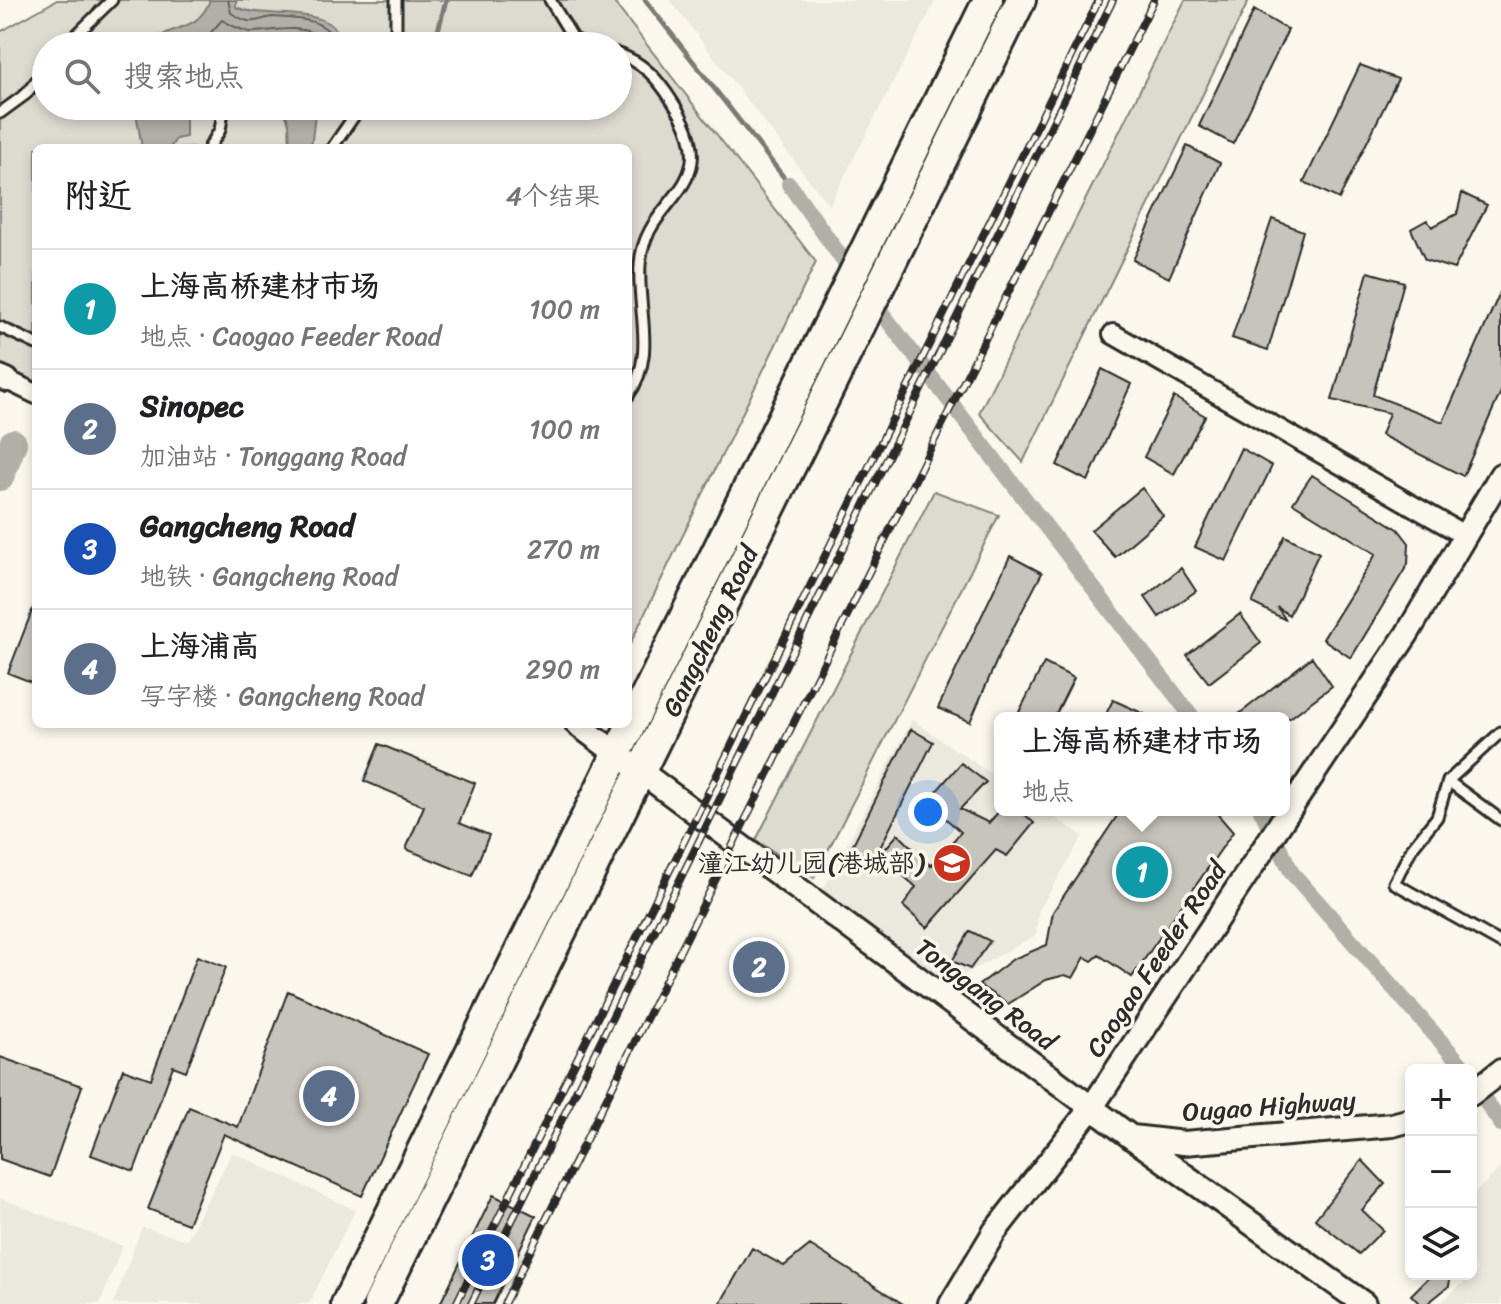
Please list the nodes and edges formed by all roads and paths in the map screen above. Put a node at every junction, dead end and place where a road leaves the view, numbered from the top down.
1 (112, 0) edge
2 (396, 0) edge
3 (550, 0) edge
4 (988, 0) edge
5 (1021, 0) edge
6 (79, 32) edge
7 (396, 32) edge
8 (569, 32) edge
9 (632, 60) edge
10 (32, 86) edge
11 (0, 113) edge
12 (222, 120) edge
13 (351, 120) edge
14 (211, 144) edge
15 (335, 144) edge
16 (0, 327) edge
17 (1113, 334) dead end
18 (32, 342) edge
19 (4, 379) edge
20 (632, 388) edge
21 (32, 392) edge
22 (1501, 475) edge
23 (1464, 535) junction
24 (632, 723) edge
25 (583, 728) edge
26 (629, 728) edge
27 (1501, 732) edge
28 (617, 753) junction
29 (640, 772) junction
30 (1448, 781) junction
31 (1290, 809) edge
32 (1285, 816) edge
33 (1501, 820) edge
34 (1501, 943) edge
35 (1501, 1071) edge
36 (1477, 1089) edge
37 (1092, 1107) junction
38 (1405, 1122) edge
39 (1131, 1137) junction
40 (346, 1304) edge
41 (378, 1304) edge
42 (951, 1304) edge
43 (1364, 1304) edge

1 - 6 lane
2 - 7 lane
3 - 8 lane
4 - 24 main road, Gangcheng Road
5 - 29 main road, Gangcheng Road
9 - 20 lane
10 - 11 lane
12 - 14 lane
13 - 15 lane
16 - 18 lane
17 - 23 street
19 - 21 street
22 - 23 street, Caogao Feeder Road
23 - 31 street, Caogao Feeder Road
25 - 28 street
26 - 28 main road, Gangcheng Road
27 - 30 lane
28 - 29 street, Tonggang Road
28 - 40 main road, Gangcheng Road
29 - 37 street, Tonggang Road
29 - 41 main road, Gangcheng Road
30 - 33 lane
30 - 34 lane
32 - 37 street, Caogao Feeder Road
35 - 36 street
37 - 39 street, Tonggang Road
37 - 42 street, Caogao Feeder Road
38 - 39 street, Ougao Highway
39 - 43 street, Tonggang Road

